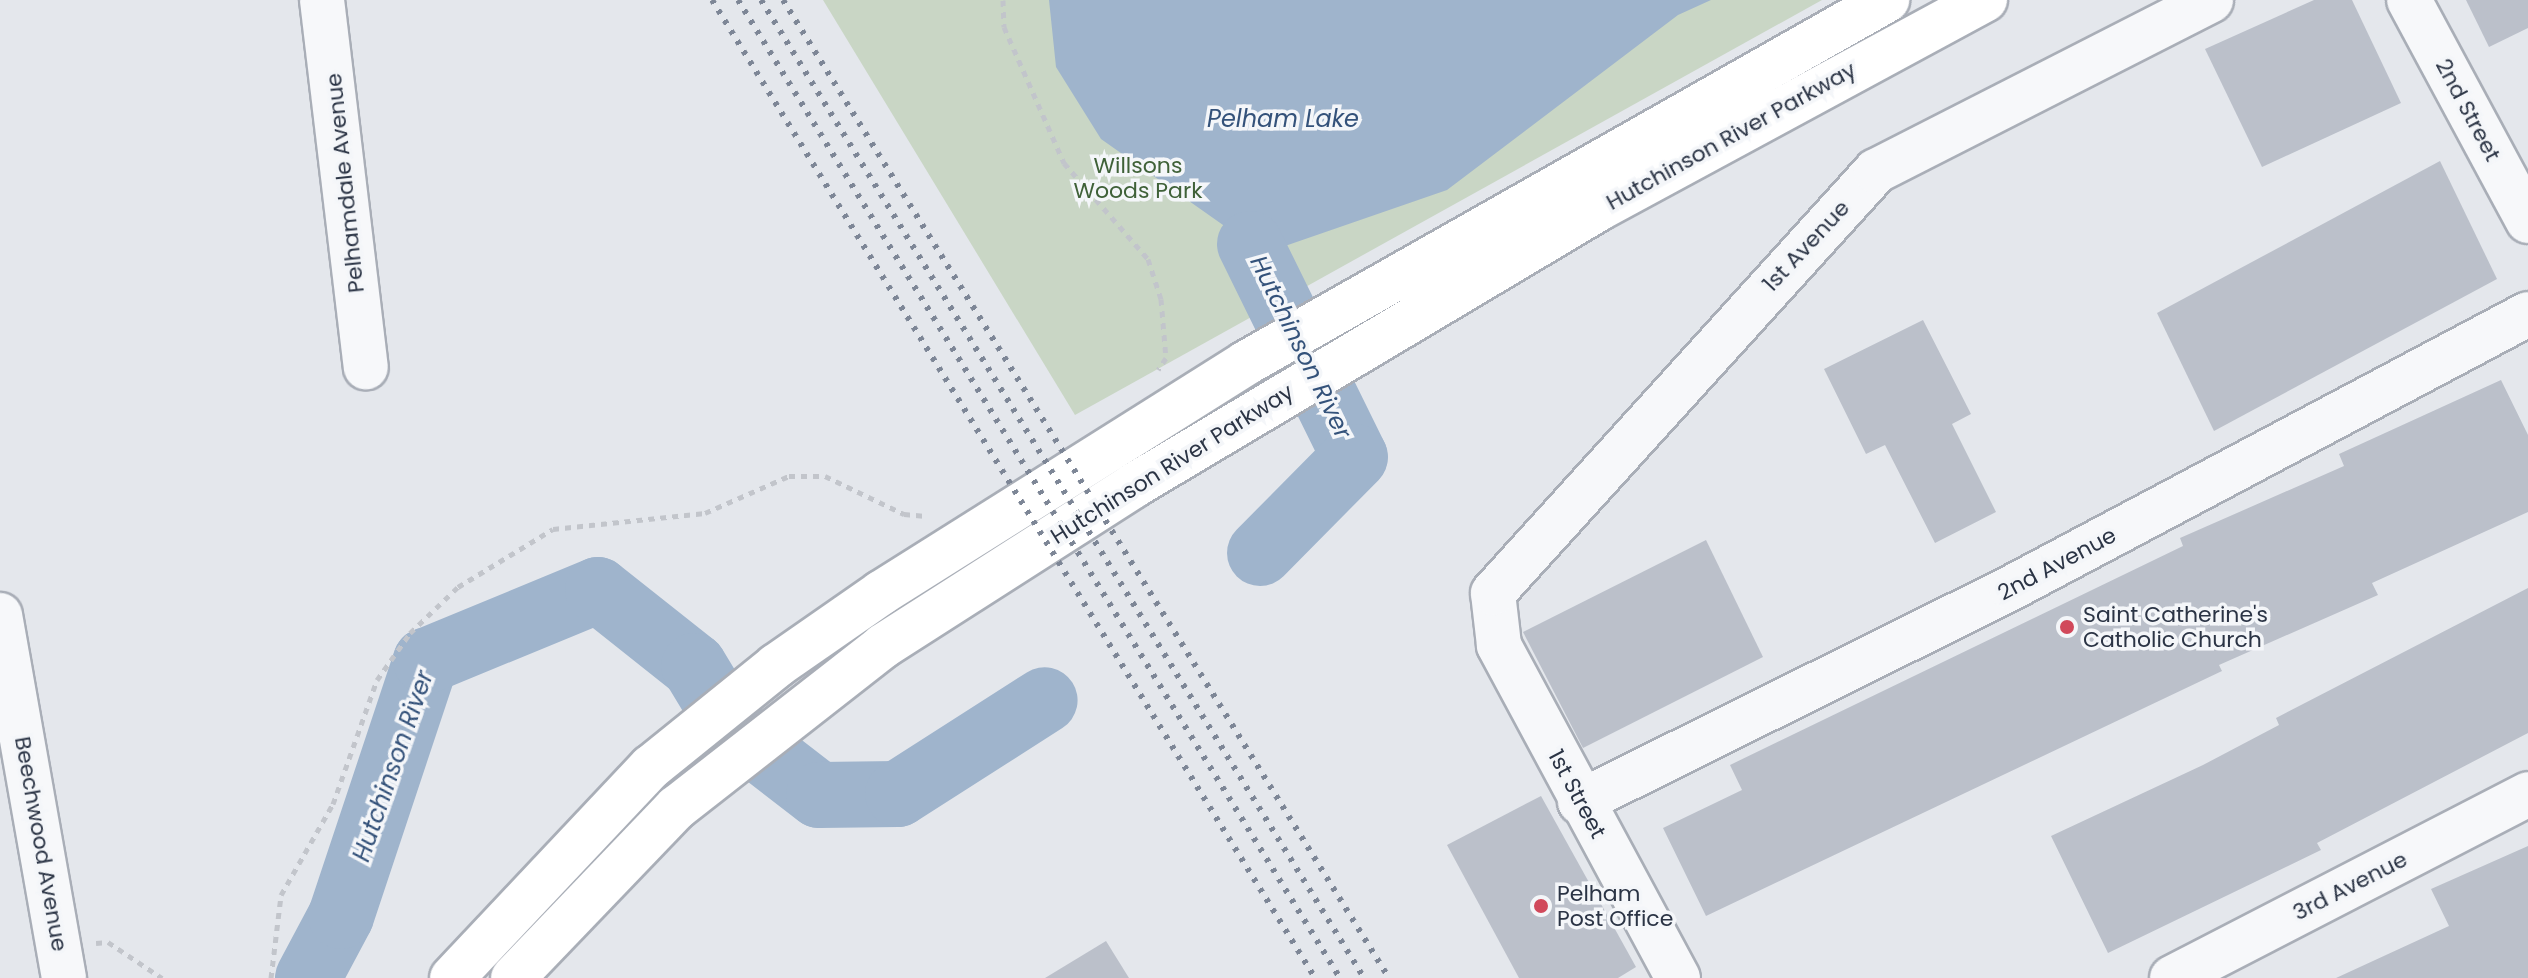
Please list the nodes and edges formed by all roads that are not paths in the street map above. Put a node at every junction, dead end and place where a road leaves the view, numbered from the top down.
1 (322, 0) edge
2 (1887, 0) edge
3 (1985, 0) edge
4 (2211, 0) edge
5 (2409, 0) edge
6 (2528, 221) edge
7 (2528, 314) edge
8 (366, 367) dead end
9 (1492, 605) joint
10 (0, 615) edge
11 (2528, 794) edge
12 (1580, 802) junction
13 (62, 962) edge
14 (452, 978) edge
15 (513, 978) edge
16 (1678, 978) edge
17 (2172, 978) edge

1 - 8 street, Pelhamdale Avenue
2 - 14 highway, Hutchinson River Parkway
3 - 15 highway, Hutchinson River Parkway
4 - 9 street, 1st Avenue
5 - 6 street, 2nd Street
7 - 12 street, 2nd Avenue
9 - 12 street, 1st Street
10 - 13 street, Beechwood Avenue
11 - 17 street, 3rd Avenue
12 - 16 street, 1st Street

